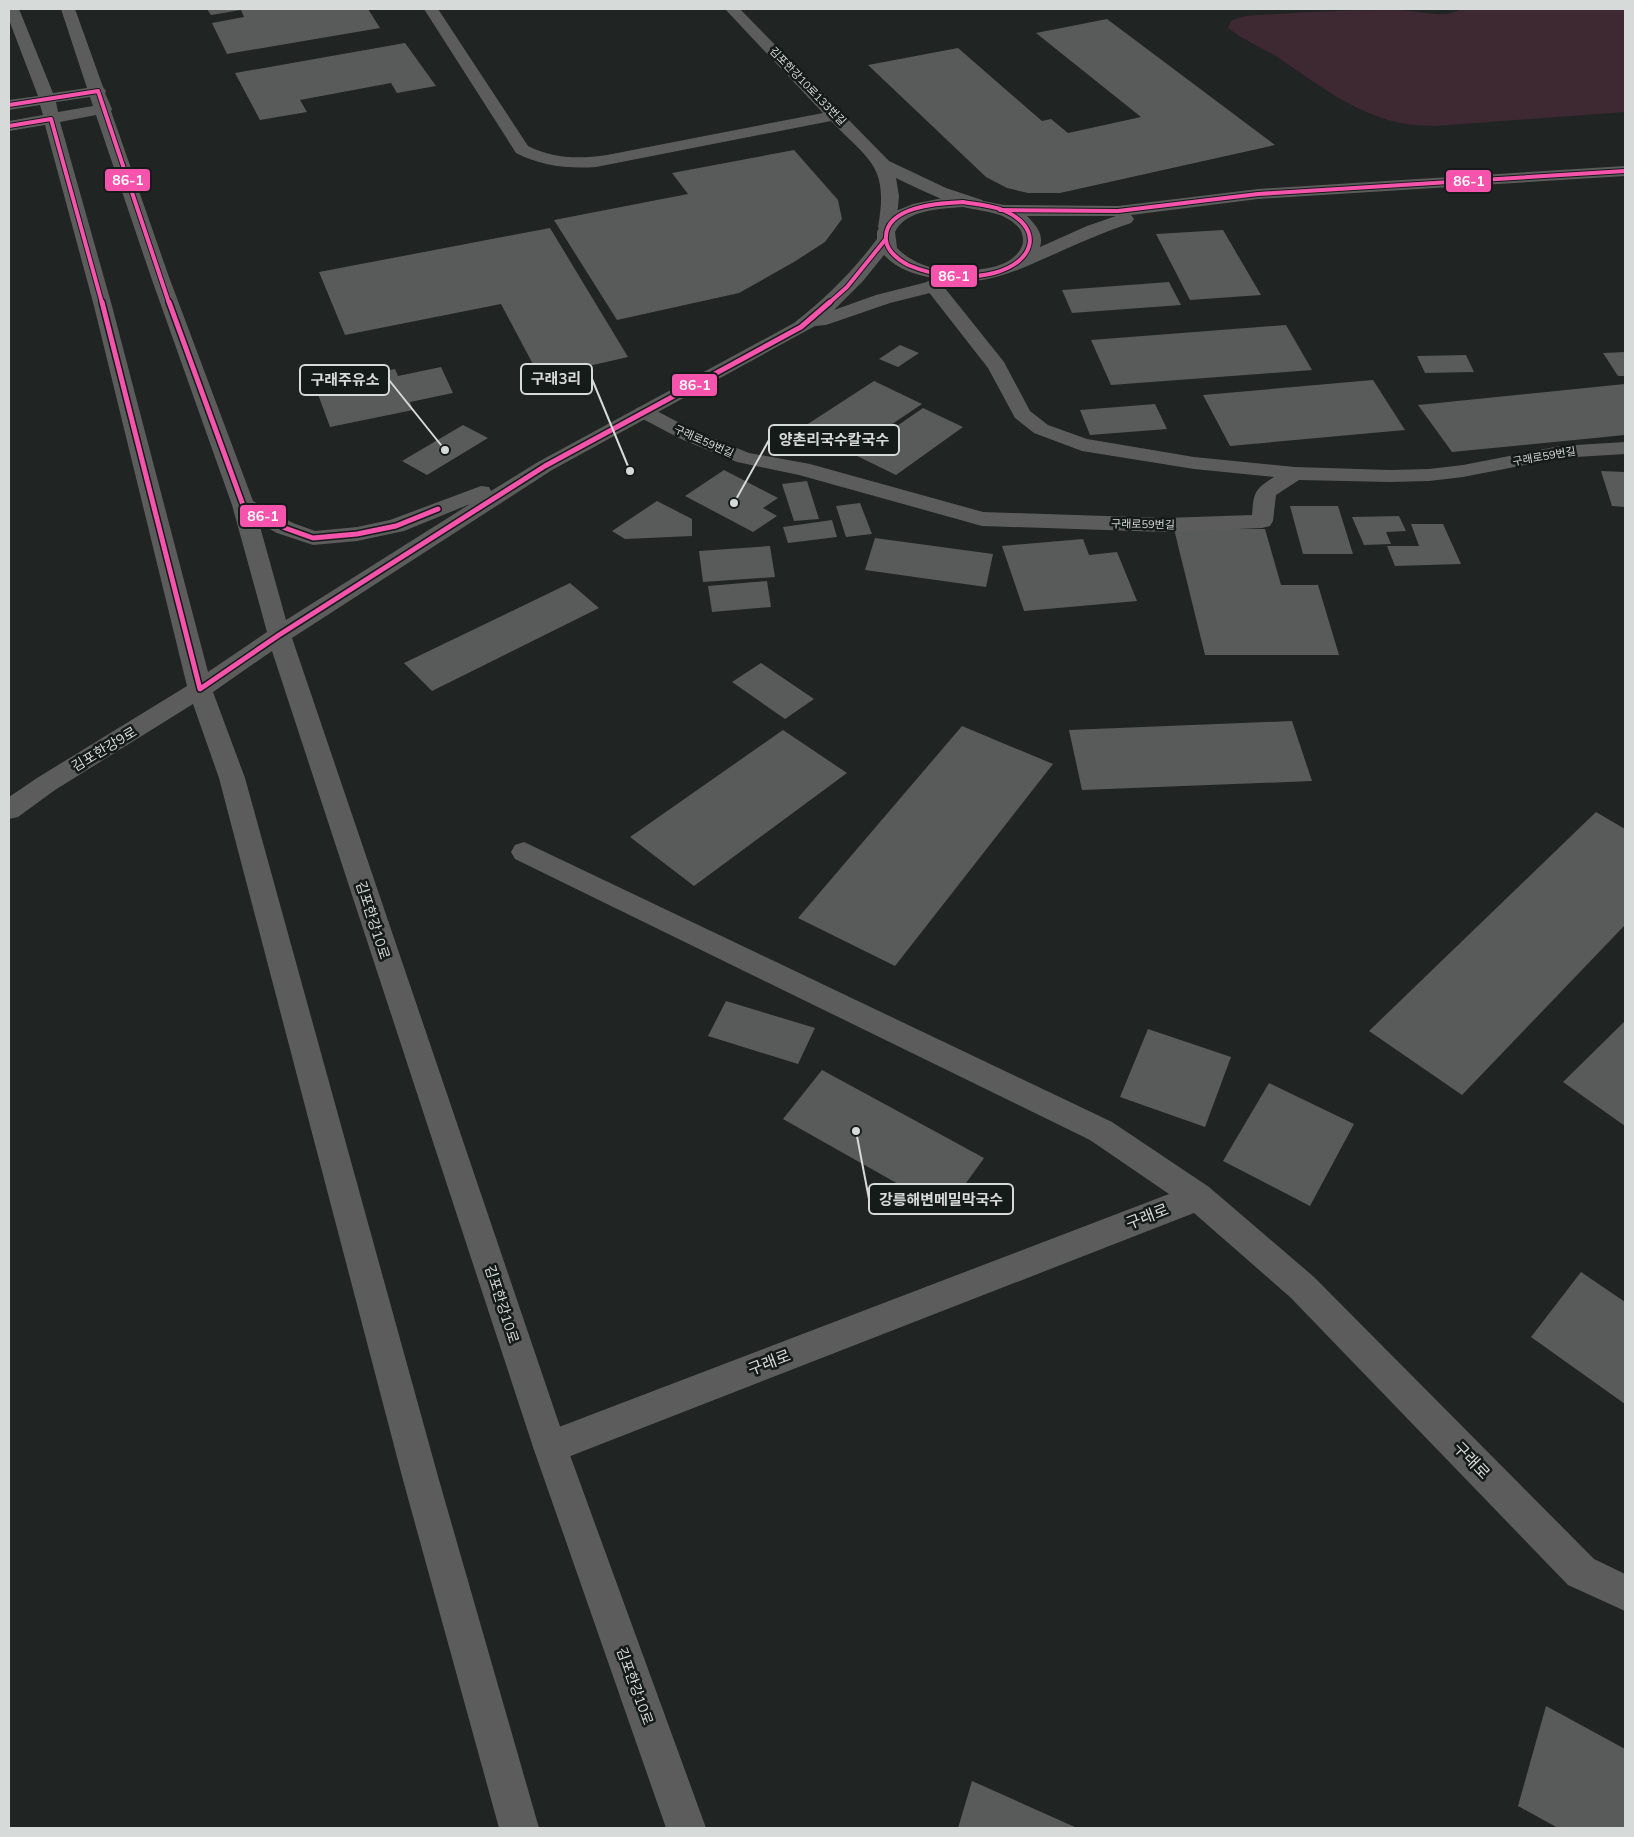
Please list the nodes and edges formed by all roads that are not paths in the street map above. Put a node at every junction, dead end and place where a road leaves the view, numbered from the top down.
1 (12, 9) edge
2 (68, 9) edge
3 (431, 9) edge
4 (732, 9) edge
5 (98, 90) junction
6 (47, 99) junction
7 (9, 105) edge
8 (104, 109) junction
9 (836, 114) junction
10 (51, 119) junction
11 (9, 126) edge
12 (883, 165) junction
13 (1625, 171) edge
14 (976, 204) junction
15 (1155, 208) junction
16 (1000, 210) junction
17 (886, 234) junction
18 (1018, 263) junction
19 (979, 275) junction
20 (933, 286) junction
21 (801, 327) junction
22 (644, 412) junction
23 (1625, 448) edge
24 (545, 466) junction
25 (1295, 474) junction
26 (242, 505) junction
27 (279, 635) junction
28 (200, 689) junction
29 (9, 810) edge
30 (524, 852) dead end
31 (1198, 1197) junction
32 (550, 1447) junction
33 (1625, 1593) edge
34 (519, 1828) edge
35 (686, 1828) edge

1 - 6 street
2 - 5 street, 김포한강10로
3 - 9 street
4 - 9 street, 김포한강10로133번길
5 - 6 street
5 - 8 street, 김포한강10로
6 - 7 street
6 - 10 street
8 - 10 street
8 - 26 street, 김포한강10로
9 - 12 street, 김포한강10로133번길
10 - 11 street
10 - 28 street
12 - 14 street
12 - 17 street
13 - 15 street
14 - 16 street
14 - 17 street
15 - 16 street
15 - 18 street
16 - 18 street
17 - 19 street
17 - 21 street
18 - 19 street
19 - 20 street
20 - 21 street
20 - 25 street
21 - 22 street
22 - 24 street
22 - 25 street, 구래로59번길
23 - 25 street, 구래로59번길
24 - 26 street
24 - 27 street, 김포한강9로
26 - 27 street, 김포한강10로
27 - 28 street, 김포한강9로
27 - 32 street, 김포한강10로
28 - 29 street, 김포한강9로
28 - 34 street
30 - 31 street
31 - 32 street, 구래로
31 - 33 street, 구래로
32 - 35 street, 김포한강10로

